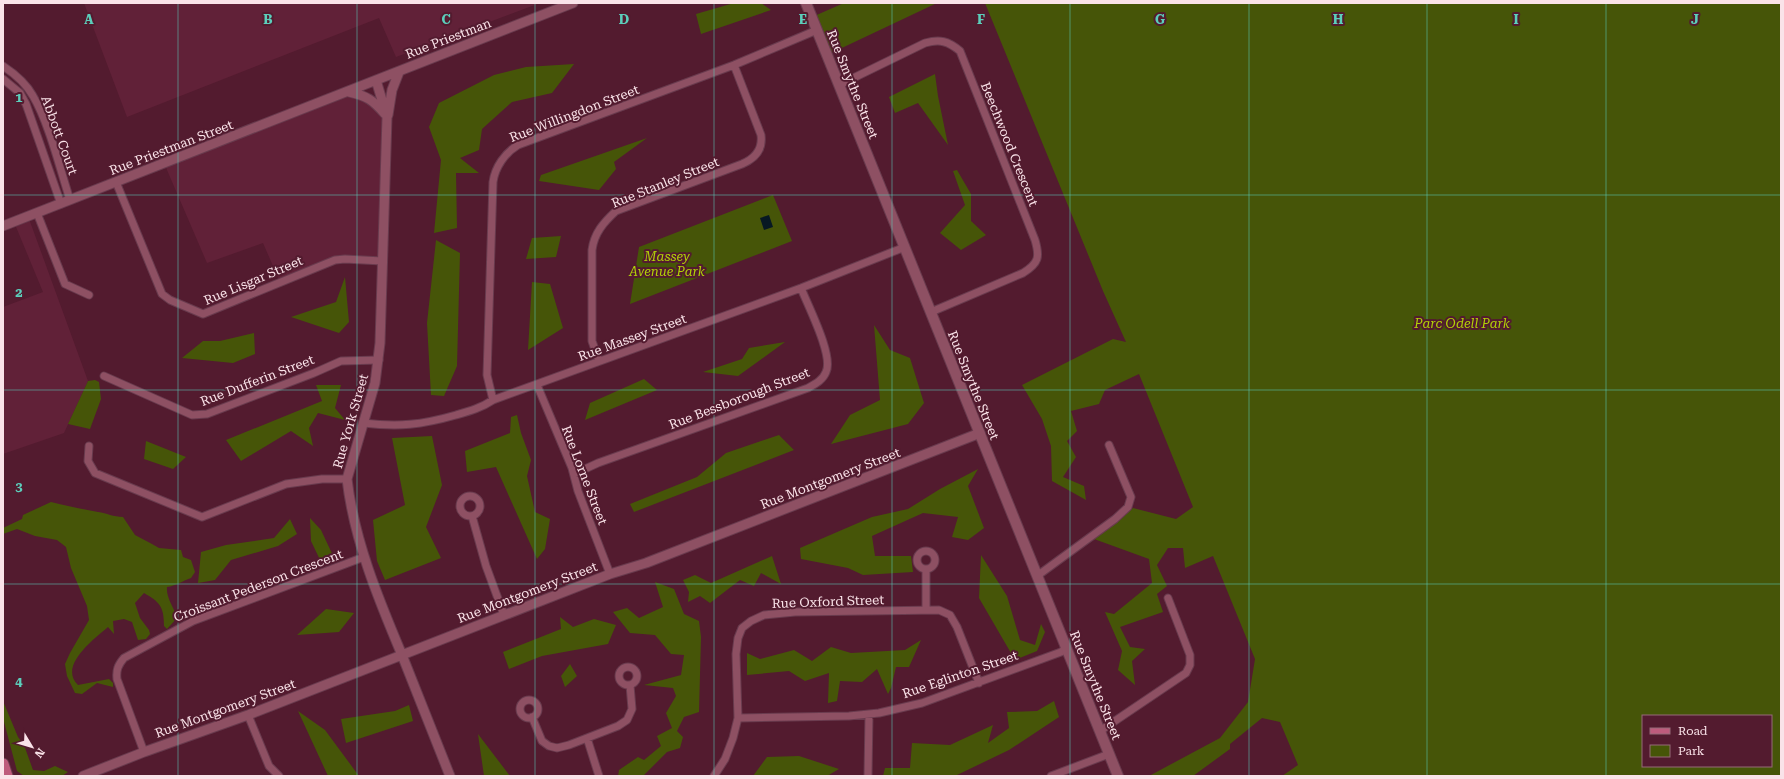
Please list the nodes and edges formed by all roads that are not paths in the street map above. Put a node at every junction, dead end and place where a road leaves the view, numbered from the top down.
1 (573, 3) edge
2 (806, 3) edge
3 (817, 30) junction
4 (734, 64) junction
5 (3, 66) edge
6 (399, 72) junction
7 (3, 79) edge
8 (376, 80) junction
9 (839, 85) junction
10 (349, 92) junction
11 (387, 116) junction
12 (116, 182) junction
13 (70, 200) junction
14 (60, 204) junction
15 (37, 213) junction
16 (3, 226) edge
17 (905, 247) junction
18 (382, 260) junction
19 (801, 288) junction
20 (89, 295) dead end
21 (931, 312) junction
22 (379, 360) junction
23 (599, 361) junction
24 (104, 376) dead end
25 (537, 385) junction
26 (493, 400) junction
27 (363, 423) junction
28 (980, 433) junction
29 (89, 446) dead end
30 (1109, 446) dead end
31 (574, 474) junction
32 (347, 479) junction
33 (472, 516) dead end
34 (364, 558) junction
35 (926, 569) dead end
36 (610, 574) junction
37 (1037, 576) junction
38 (1168, 598) dead end
39 (926, 609) junction
40 (504, 615) junction
41 (1067, 648) junction
42 (401, 655) junction
43 (979, 682) junction
44 (630, 685) dead end
45 (869, 714) junction
46 (248, 715) junction
47 (532, 717) dead end
48 (738, 718) junction
49 (1100, 731) junction
50 (587, 738) junction
51 (144, 752) junction
52 (1109, 754) junction
53 (83, 776) edge
54 (279, 776) edge
55 (450, 776) edge
56 (599, 776) edge
57 (714, 776) edge
58 (868, 776) edge
59 (1051, 776) edge
60 (1118, 776) edge

1 - 6 street, Rue Priestman
2 - 3 main road, Rue Smythe Street
3 - 4 street, Rue Willingdon Street
3 - 9 main road, Rue Smythe Street
4 - 23 street, Rue Stanley Street
4 - 26 street, Rue Willingdon Street
5 - 13 street, Abbott Court
6 - 8 street, Rue Priestman
6 - 11 street
7 - 14 street, Abbott Court
8 - 10 street, Rue Priestman Street
8 - 11 street, Rue York Street
9 - 17 main road, Rue Smythe Street
9 - 21 street, Beechwood Crescent
10 - 11 street
10 - 12 street, Rue Priestman Street
11 - 18 street, Rue York Street
12 - 13 street, Rue Priestman Street
12 - 18 street, Rue Lisgar Street
13 - 14 street, Rue Priestman Street
14 - 15 street, Rue Priestman Street
15 - 16 street, Rue Priestman Street
15 - 20 street
17 - 19 street, Rue Massey Street
17 - 21 main road, Rue Smythe Street
18 - 22 street, Rue York Street
19 - 23 street, Rue Massey Street
19 - 31 street, Rue Bessborough Street
21 - 28 main road, Rue Smythe Street
22 - 24 street, Rue Dufferin Street
22 - 27 street, Rue York Street
23 - 25 street, Rue Massey Street
25 - 26 street, Rue Massey Street
25 - 31 street, Rue Lorne Street
26 - 27 street, Rue Massey Street
27 - 32 street, Rue York Street
28 - 36 street, Rue Montgomery Street
28 - 37 main road, Rue Smythe Street
29 - 32 street
30 - 37 street
31 - 36 street, Rue Lorne Street
32 - 34 street, Rue York Street
33 - 40 street
34 - 42 street, Rue York Street
34 - 51 street, Croissant Pederson Crescent
35 - 39 street
36 - 40 street, Rue Montgomery Street
37 - 41 main road, Rue Smythe Street
38 - 49 street
39 - 43 street, Rue Oxford Street
39 - 48 street, Rue Oxford Street
40 - 42 street, Rue Montgomery Street
41 - 43 street, Rue Eglinton Street
41 - 49 main road, Rue Smythe Street
42 - 46 street, Rue Montgomery Street
42 - 55 street, Rue York Street
43 - 45 street, Rue Eglinton Street
44 - 50 street
45 - 48 street, Rue Eglinton Street
45 - 58 street
46 - 51 street, Rue Montgomery Street
46 - 54 street
47 - 50 street
48 - 57 street, Rue Oxford Street
49 - 52 main road, Rue Smythe Street
50 - 56 street
51 - 53 street, Rue Montgomery Street
52 - 59 street
52 - 60 main road, Rue Smythe Street

